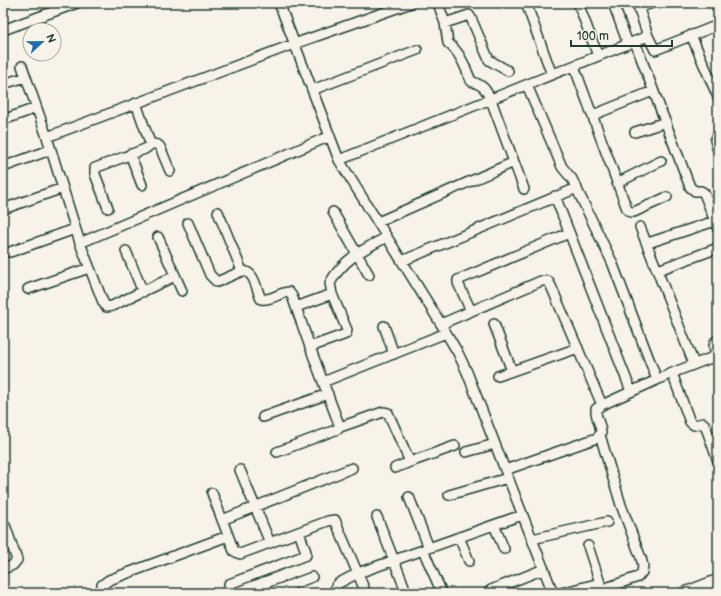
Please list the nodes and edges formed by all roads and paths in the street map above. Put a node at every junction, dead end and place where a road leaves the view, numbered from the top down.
1 (77, 3) edge
2 (279, 3) edge
3 (411, 3) edge
4 (438, 3) edge
5 (526, 3) edge
6 (578, 3) edge
7 (613, 3) edge
8 (652, 3) edge
9 (715, 3) edge
10 (638, 5) edge
11 (718, 10) edge
12 (445, 23) junction
13 (718, 25) edge
14 (3, 30) edge
15 (691, 35) junction
16 (648, 36) junction
17 (632, 43) junction
18 (294, 44) junction
19 (417, 50) dead end
20 (598, 56) junction
21 (22, 66) dead end
22 (574, 66) junction
23 (508, 71) dead end
24 (552, 75) junction
25 (26, 77) junction
26 (3, 84) edge
27 (527, 85) junction
28 (312, 90) junction
29 (653, 91) junction
30 (718, 97) edge
31 (491, 100) junction
32 (136, 103) junction
33 (36, 108) junction
34 (593, 115) junction
35 (3, 120) edge
36 (666, 122) junction
37 (635, 132) dead end
38 (330, 136) junction
39 (718, 136) edge
40 (47, 137) junction
41 (150, 143) junction
42 (50, 150) junction
43 (718, 151) edge
44 (130, 154) junction
45 (339, 160) junction
46 (661, 161) dead end
47 (514, 162) junction
48 (3, 167) edge
49 (170, 171) dead end
50 (617, 183) junction
51 (142, 185) dead end
52 (63, 188) junction
53 (577, 188) junction
54 (524, 189) dead end
55 (555, 196) junction
56 (667, 197) dead end
57 (108, 208) dead end
58 (3, 209) edge
59 (218, 212) dead end
60 (333, 212) dead end
61 (378, 222) junction
62 (188, 223) dead end
63 (716, 225) edge
64 (640, 227) dead end
65 (75, 229) junction
66 (569, 233) junction
67 (158, 237) dead end
68 (387, 237) junction
69 (648, 242) junction
70 (80, 243) junction
71 (718, 248) edge
72 (126, 251) dead end
73 (10, 252) dead end
74 (356, 253) junction
75 (402, 261) junction
76 (89, 268) junction
77 (658, 270) junction
78 (242, 271) junction
79 (369, 274) dead end
80 (175, 276) junction
81 (28, 288) dead end
82 (182, 290) dead end
83 (143, 292) junction
84 (332, 294) junction
85 (296, 307) junction
86 (471, 311) junction
87 (441, 324) junction
88 (494, 324) dead end
89 (384, 326) dead end
90 (446, 333) junction
91 (718, 340) edge
92 (310, 347) junction
93 (578, 348) junction
94 (394, 354) junction
95 (717, 358) edge
96 (694, 364) junction
97 (512, 371) junction
98 (672, 373) junction
99 (498, 376) dead end
100 (657, 380) junction
101 (324, 382) junction
102 (631, 391) junction
103 (328, 394) junction
104 (602, 405) junction
105 (263, 417) dead end
106 (340, 427) junction
107 (600, 435) junction
108 (495, 444) junction
109 (455, 446) dead end
110 (277, 452) dead end
111 (466, 452) dead end
112 (718, 461) edge
113 (410, 462) junction
114 (352, 468) dead end
115 (396, 468) dead end
116 (240, 470) dead end
117 (506, 474) junction
118 (212, 493) dead end
119 (449, 495) dead end
120 (409, 497) dead end
121 (256, 507) junction
122 (522, 515) junction
123 (377, 518) dead end
124 (222, 520) junction
125 (607, 522) dead end
126 (5, 525) dead end
127 (494, 525) junction
128 (299, 532) junction
129 (228, 536) junction
130 (459, 537) junction
131 (532, 539) junction
132 (270, 542) junction
133 (588, 546) dead end
134 (426, 549) junction
135 (504, 549) dead end
136 (394, 561) junction
137 (469, 561) dead end
138 (3, 569) edge
139 (544, 569) junction
140 (358, 574) junction
141 (312, 577) dead end
142 (718, 579) edge
143 (708, 583) junction
144 (229, 584) dead end
145 (404, 586) dead end
146 (602, 588) edge
147 (101, 593) edge
148 (269, 593) edge
149 (337, 593) edge
150 (366, 593) edge
151 (442, 593) edge
152 (488, 593) edge
153 (553, 593) edge
154 (561, 593) edge
155 (682, 593) edge
156 (711, 593) edge

1 - 14 street
2 - 18 street
3 - 18 street
4 - 12 street
5 - 24 street
6 - 20 street
7 - 17 street
8 - 10 street
9 - 11 street
10 - 16 street
12 - 23 street
12 - 31 street
13 - 15 street
15 - 16 street
15 - 30 street
16 - 17 street
17 - 20 street
17 - 29 street
18 - 28 street
18 - 32 street
19 - 28 street
20 - 22 street
21 - 25 street
22 - 24 street
22 - 34 street
24 - 27 street
25 - 26 street
25 - 33 street
27 - 31 street
27 - 53 street
28 - 38 street
29 - 34 street
29 - 36 street
31 - 45 street
31 - 47 street
32 - 40 street
32 - 41 street
33 - 35 street
33 - 40 street
34 - 50 street
36 - 37 street
36 - 63 street
38 - 45 street
38 - 70 street
39 - 43 street
40 - 42 street
41 - 44 street
41 - 49 street
42 - 48 street
42 - 52 street
44 - 51 street
44 - 57 street
45 - 61 street
46 - 50 street
47 - 54 street
47 - 61 street
50 - 56 street
52 - 58 street
52 - 65 street
53 - 55 street
53 - 100 street
55 - 66 street
55 - 75 street
59 - 78 street
60 - 74 street
61 - 68 street
62 - 78 street
63 - 69 street
64 - 69 street
65 - 70 street
65 - 73 street
66 - 86 street
66 - 102 street
67 - 80 street
68 - 74 street
68 - 75 street
69 - 77 street
70 - 76 street
71 - 77 street
72 - 83 street
74 - 79 street
74 - 84 street
75 - 87 street
76 - 81 street
76 - 83 street
77 - 96 street
78 - 85 street
80 - 82 street
80 - 83 street
84 - 85 street
84 - 92 street
85 - 92 street
86 - 87 street
86 - 93 street
87 - 90 street
88 - 97 street
89 - 94 street
90 - 94 street
90 - 108 street
91 - 95 street
92 - 101 street
93 - 97 street
93 - 104 street
94 - 101 street
95 - 96 street
96 - 98 street
97 - 99 street
98 - 100 street
98 - 112 street
100 - 102 street
101 - 103 street
102 - 104 street
103 - 105 street
103 - 106 street
104 - 107 street
106 - 110 street
106 - 113 street
107 - 117 street
107 - 146 street
108 - 111 street
108 - 117 street
109 - 113 street
113 - 115 street
114 - 121 street
116 - 121 street
117 - 119 street
117 - 122 street
118 - 124 street
120 - 134 street
121 - 124 street
121 - 132 street
122 - 127 street
122 - 131 street
123 - 136 street
124 - 129 street
125 - 131 street
126 - 138 street
127 - 130 street
127 - 135 street
128 - 132 street
128 - 140 street
128 - 144 street
129 - 132 street
129 - 147 street
130 - 134 street
130 - 137 street
131 - 139 street
133 - 146 street
134 - 136 street
134 - 151 street
136 - 140 street
136 - 145 street
139 - 152 street
139 - 153 street
140 - 149 street
140 - 150 street
141 - 148 street
142 - 143 street
143 - 155 street
143 - 156 street
146 - 154 street

